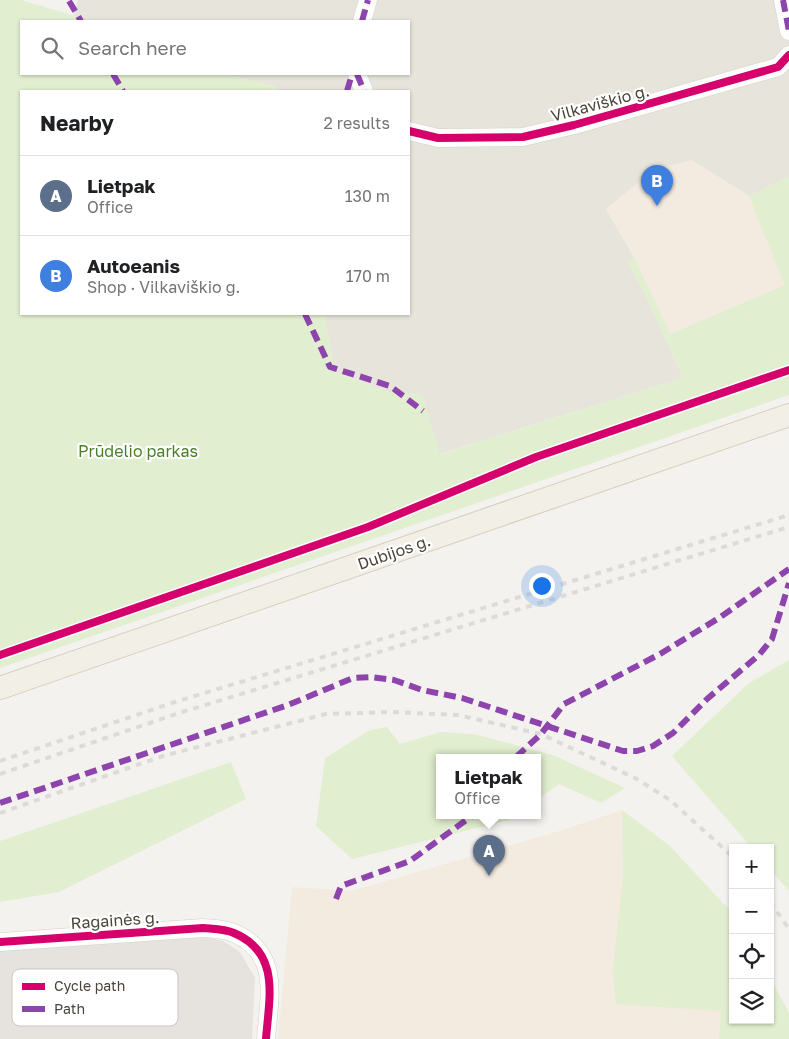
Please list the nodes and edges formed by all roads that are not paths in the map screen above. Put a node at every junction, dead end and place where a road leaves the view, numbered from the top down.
1 (368, 0) edge
2 (783, 0) edge
3 (362, 20) edge
4 (789, 31) edge
5 (789, 55) edge
6 (357, 75) edge
7 (364, 90) edge
8 (410, 131) edge
9 (789, 415) edge
10 (0, 688) edge
11 (0, 942) edge
12 (266, 1039) edge

1 - 3 street
2 - 4 street
5 - 8 street, Vilkaviškio g.
6 - 7 street
9 - 10 main road, Dubijos g.
11 - 12 street, Ragainės g.

